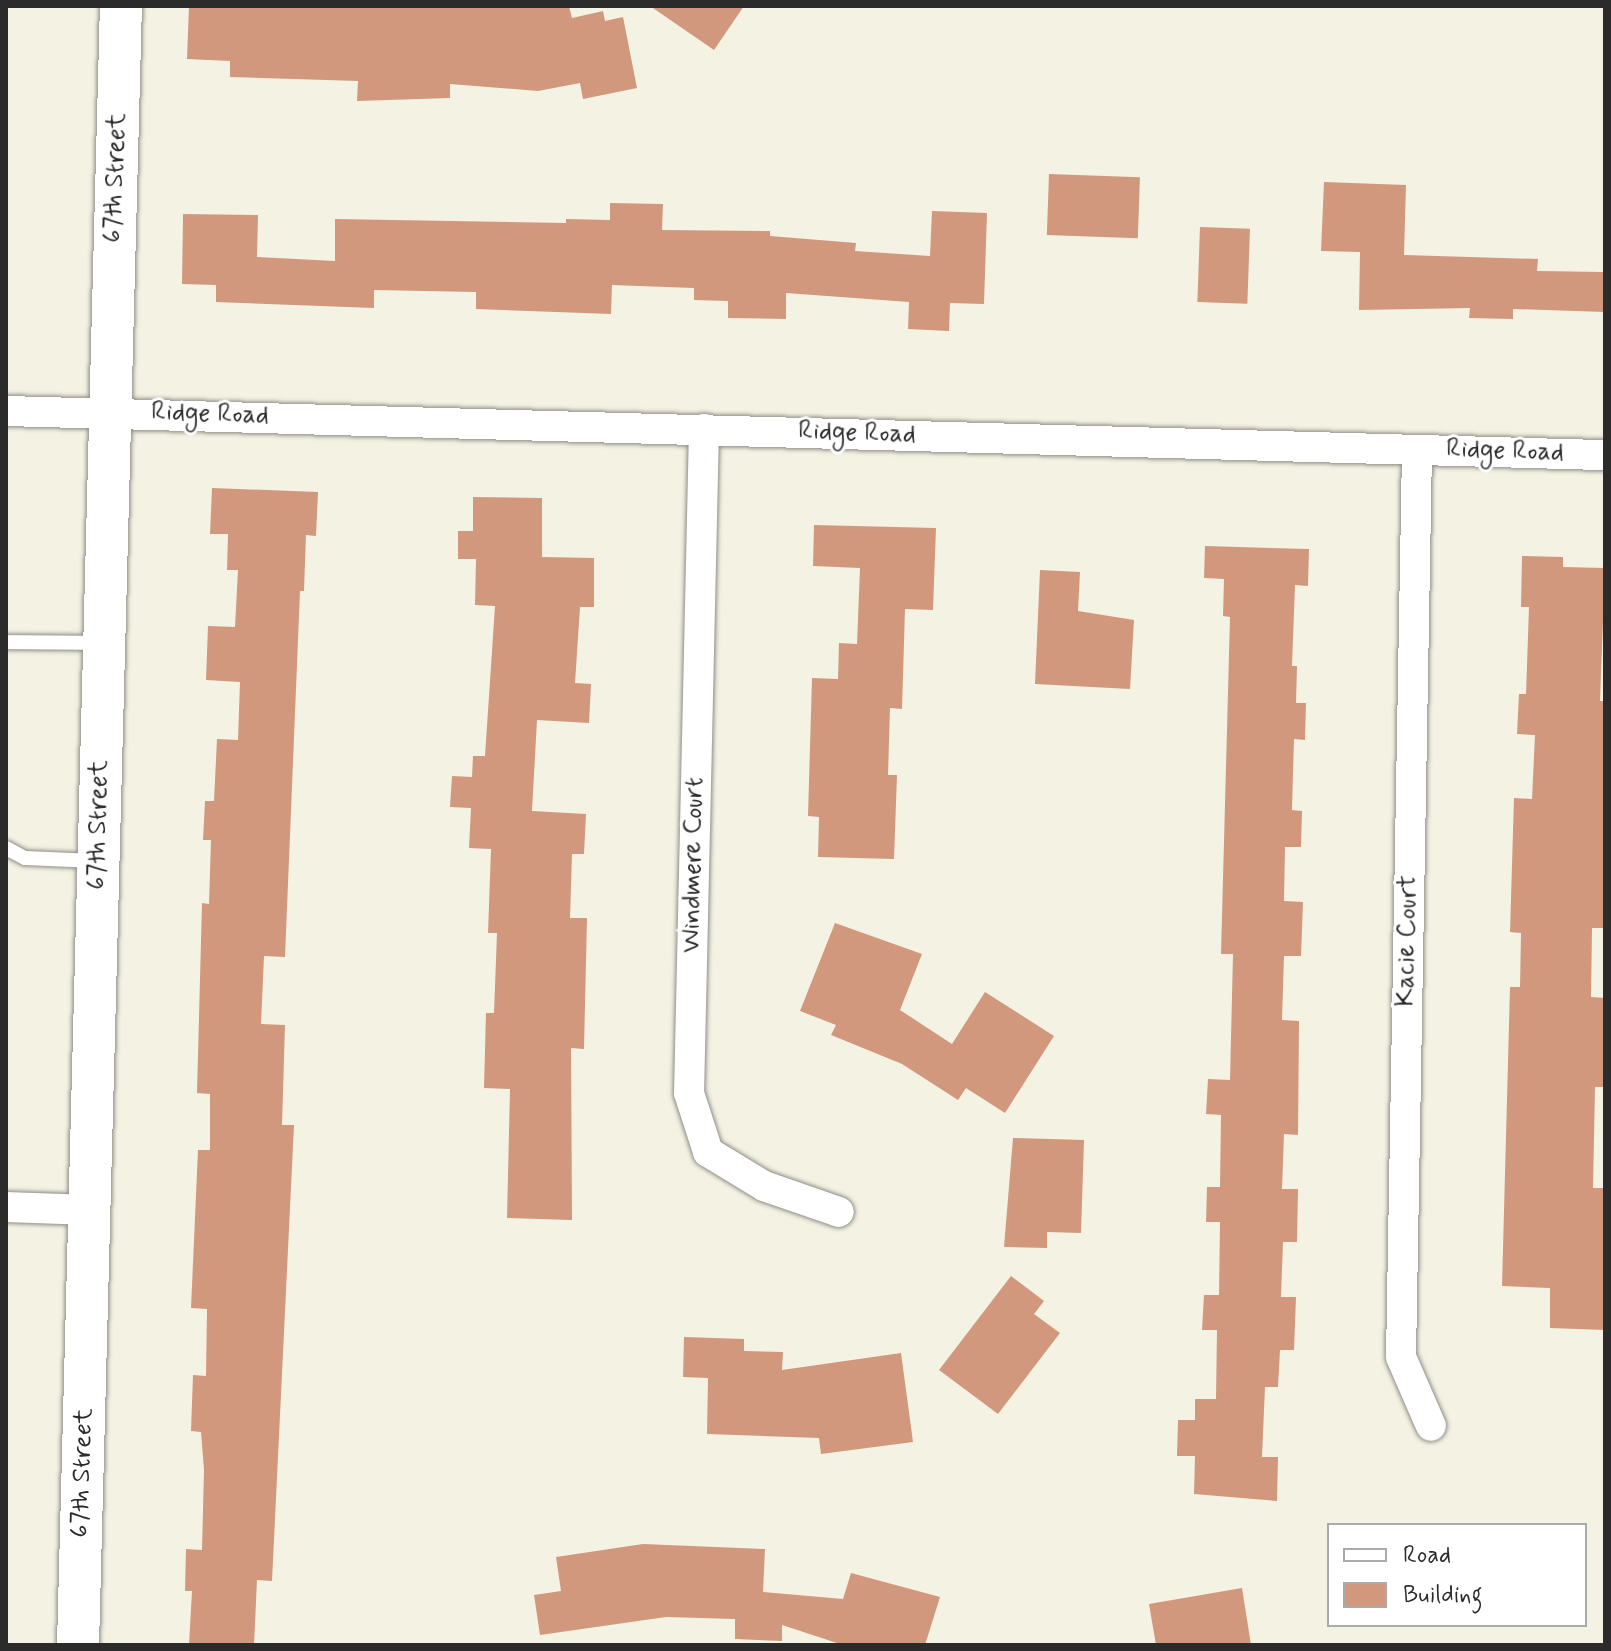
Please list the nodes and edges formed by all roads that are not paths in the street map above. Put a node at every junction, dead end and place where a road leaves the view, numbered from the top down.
1 (121, 6) edge
2 (6, 411) edge
3 (110, 412) junction
4 (704, 429) junction
5 (1417, 450) junction
6 (1605, 455) edge
7 (6, 642) edge
8 (104, 643) junction
9 (6, 848) edge
10 (98, 861) junction
11 (6, 1207) edge
12 (91, 1210) junction
13 (839, 1212) dead end
14 (1431, 1426) dead end
15 (78, 1645) edge

1 - 3 street, 67th Street
2 - 3 street, Ridge Road
3 - 4 street, Ridge Road
3 - 8 street, 67th Street
4 - 5 street, Ridge Road
4 - 13 street, Windmere Court
5 - 6 street, Ridge Road
5 - 14 street, Kacie Court
7 - 8 lane
8 - 10 street, 67th Street
9 - 10 lane
10 - 12 street, 67th Street
11 - 12 street
12 - 15 street, 67th Street

